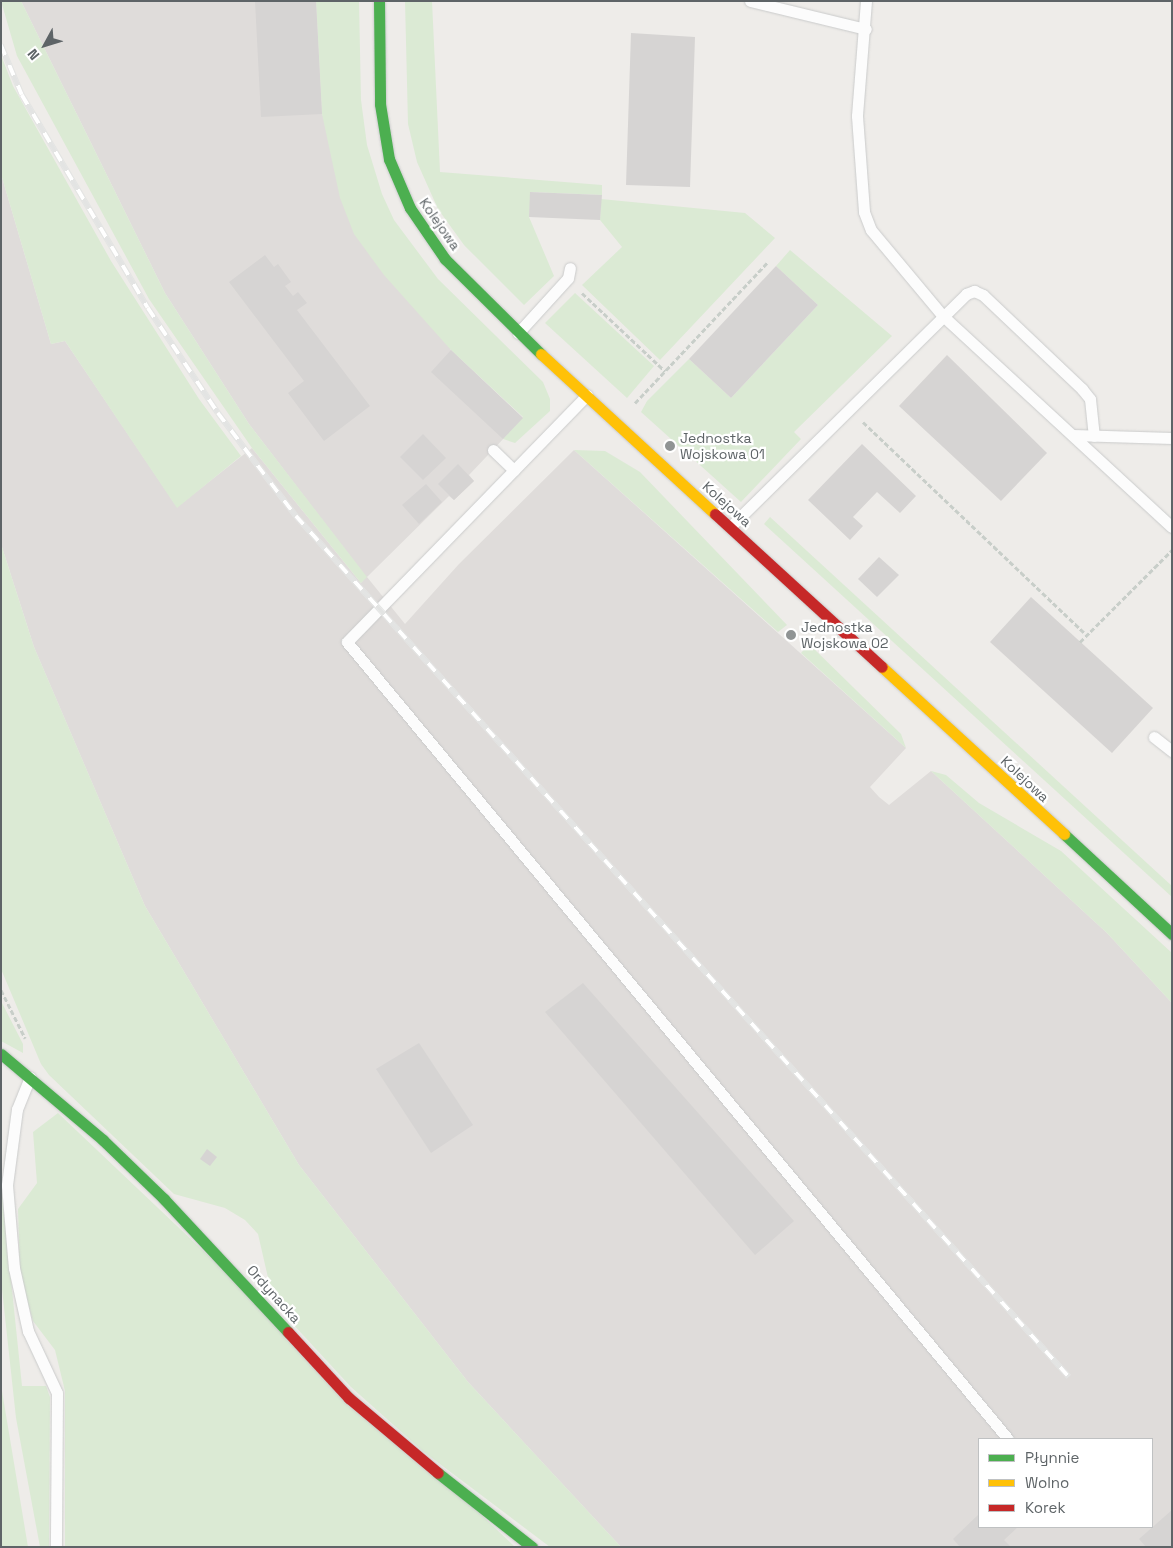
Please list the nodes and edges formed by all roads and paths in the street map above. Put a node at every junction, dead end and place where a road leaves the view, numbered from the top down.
1 (379, 1) edge
2 (750, 1) edge
3 (866, 1) edge
4 (866, 29) junction
5 (769, 261) dead end
6 (570, 268) dead end
7 (565, 282) junction
8 (943, 316) junction
9 (518, 333) junction
10 (665, 371) junction
11 (586, 395) junction
12 (632, 408) dead end
13 (862, 421) dead end
14 (1073, 435) junction
15 (1094, 436) junction
16 (1172, 438) edge
17 (493, 450) dead end
18 (514, 470) junction
19 (730, 527) junction
20 (1172, 527) edge
21 (1172, 550) edge
22 (1087, 635) junction
23 (1080, 642) dead end
24 (1154, 737) dead end
25 (1172, 751) edge
26 (1172, 934) edge
27 (1, 1054) edge
28 (30, 1076) junction
29 (1007, 1438) edge
30 (56, 1547) edge
31 (532, 1547) edge

1 - 9 street, Kolejowa
2 - 4 lane
3 - 4 lane
4 - 8 lane
5 - 10 path
6 - 7 lane
7 - 9 lane
7 - 10 path
8 - 14 lane
8 - 15 lane
8 - 19 lane
9 - 11 street, Kolejowa
10 - 12 path
11 - 18 lane
11 - 19 street, Kolejowa
13 - 22 path
14 - 15 lane
14 - 20 lane
15 - 16 lane
17 - 18 lane
18 - 29 lane
19 - 26 street, Kolejowa
21 - 22 path
22 - 23 path
24 - 25 lane
27 - 28 street, Ordynacka
28 - 30 lane
28 - 31 street, Ordynacka

